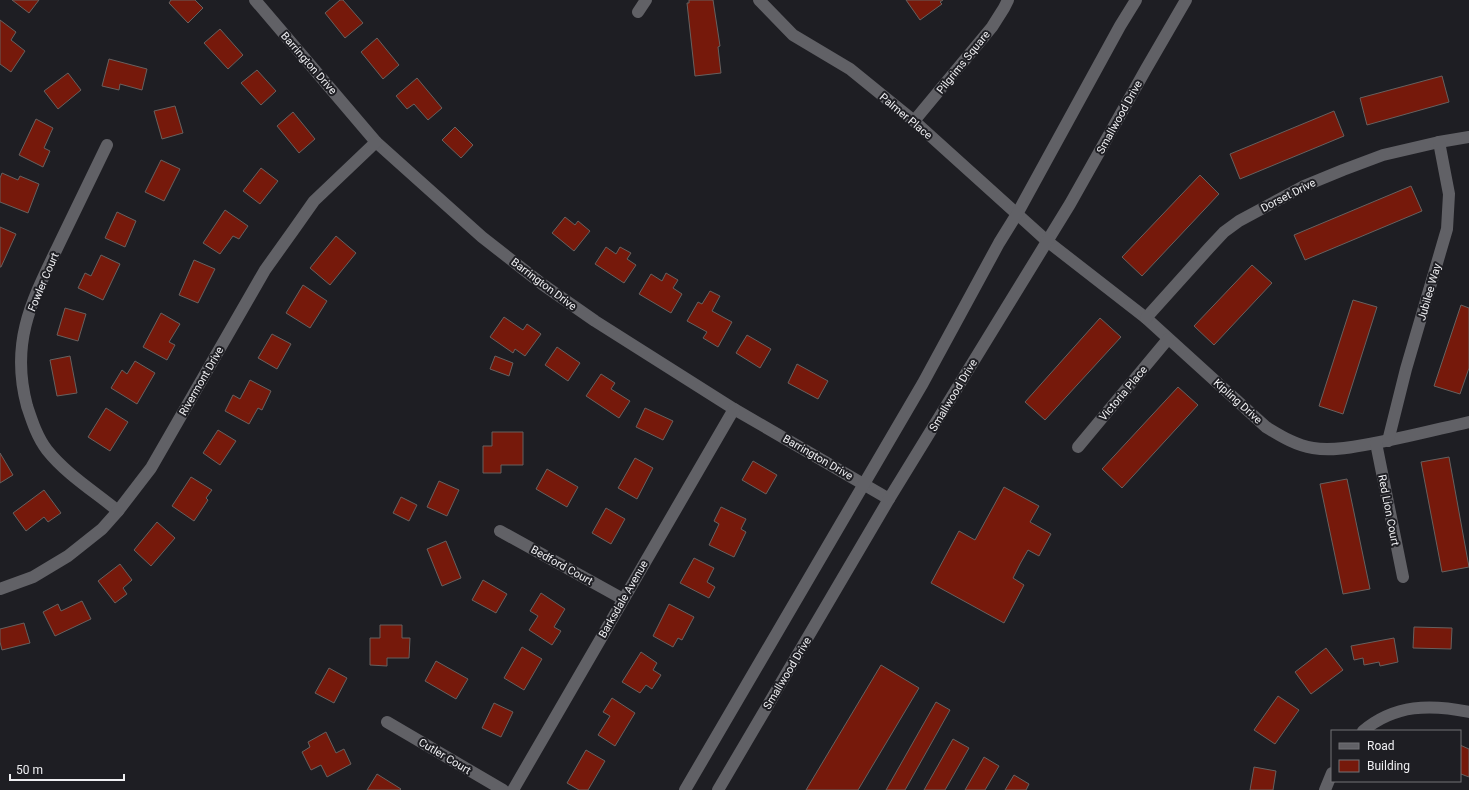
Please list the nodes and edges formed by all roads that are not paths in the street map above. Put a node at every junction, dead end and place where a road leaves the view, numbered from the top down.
1 (255, 0) edge
2 (646, 0) edge
3 (759, 0) edge
4 (1008, 0) edge
5 (1136, 0) edge
6 (1186, 0) edge
7 (638, 12) dead end
8 (914, 121) junction
9 (1469, 137) edge
10 (376, 142) junction
11 (1439, 142) junction
12 (107, 145) dead end
13 (1017, 214) junction
14 (1047, 241) junction
15 (1146, 318) junction
16 (1168, 339) junction
17 (734, 409) junction
18 (1469, 422) edge
19 (1382, 442) junction
20 (1078, 447) dead end
21 (863, 484) junction
22 (889, 499) junction
23 (118, 512) junction
24 (500, 531) dead end
25 (1403, 577) dead end
26 (0, 589) edge
27 (623, 599) junction
28 (1469, 712) edge
29 (387, 722) dead end
30 (1365, 730) edge
31 (1331, 775) edge
32 (503, 790) edge
33 (512, 790) edge
34 (685, 790) edge
35 (718, 790) edge
36 (1325, 790) edge

1 - 10 street, Barrington Drive
2 - 7 street
3 - 8 street, Palmer Place
4 - 8 street, Pilgrims Square
5 - 13 street
6 - 14 street, Smallwood Drive
8 - 13 street, Palmer Place
9 - 11 street, Dorset Drive
10 - 17 street, Barrington Drive
10 - 23 street, Rivermont Drive
11 - 15 street, Dorset Drive
11 - 19 street, Jubilee Way
12 - 23 street, Fowler Court
13 - 14 street, Palmer Place
13 - 21 street
14 - 15 street, Kipling Drive
14 - 22 street, Smallwood Drive
15 - 16 street, Kipling Drive
16 - 19 street, Kipling Drive
16 - 20 street, Victoria Place
17 - 21 street, Barrington Drive
17 - 27 street, Barksdale Avenue
18 - 19 street, Kipling Drive
19 - 25 street, Red Lion Court
21 - 22 street, Barrington Drive
21 - 34 street
22 - 35 street, Smallwood Drive
23 - 26 street, Rivermont Drive
24 - 27 street, Bedford Court
27 - 33 street, Barksdale Avenue
28 - 30 street
29 - 32 street, Cutler Court
31 - 36 street

